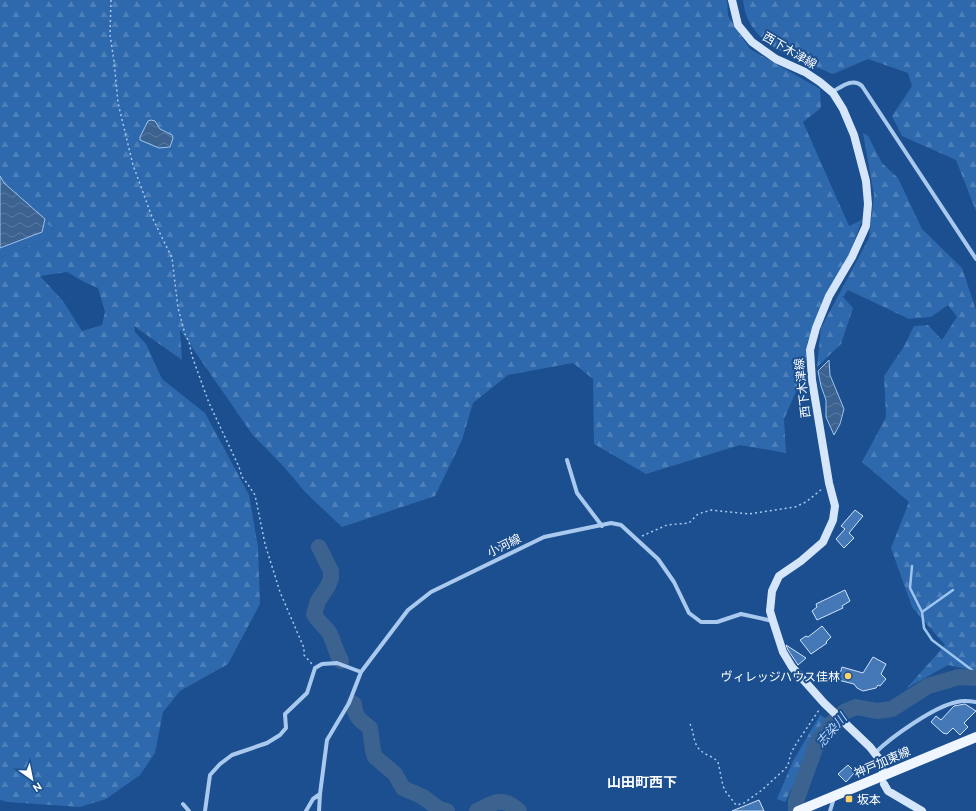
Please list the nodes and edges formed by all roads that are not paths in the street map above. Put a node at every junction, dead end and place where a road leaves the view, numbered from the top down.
1 (732, 0) edge
2 (832, 92) junction
3 (976, 259) edge
4 (567, 460) dead end
5 (602, 526) junction
6 (773, 621) junction
7 (361, 672) junction
8 (976, 702) edge
9 (976, 737) edge
10 (875, 753) junction
11 (884, 780) junction
12 (320, 794) junction
13 (831, 797) junction
14 (183, 804) dead end
15 (189, 811) edge
16 (205, 811) edge
17 (306, 811) edge
18 (319, 811) edge
19 (798, 811) edge
20 (830, 811) edge
21 (922, 811) edge

1 - 2 street, 西下木津線
2 - 3 street
2 - 6 street, 西下木津線
4 - 5 street
5 - 6 street, 小河線
5 - 7 street, 小河線
6 - 10 street, 西下木津線
7 - 12 street, 小河線
7 - 16 street
8 - 10 street, 神戸加東線
9 - 11 main road, 神戸加東線
10 - 11 street, 西下木津線
11 - 13 main road, 神戸加東線
11 - 21 street
12 - 17 street
12 - 18 street, 小河線
13 - 19 main road, 神戸加東線
13 - 20 street
14 - 15 street

